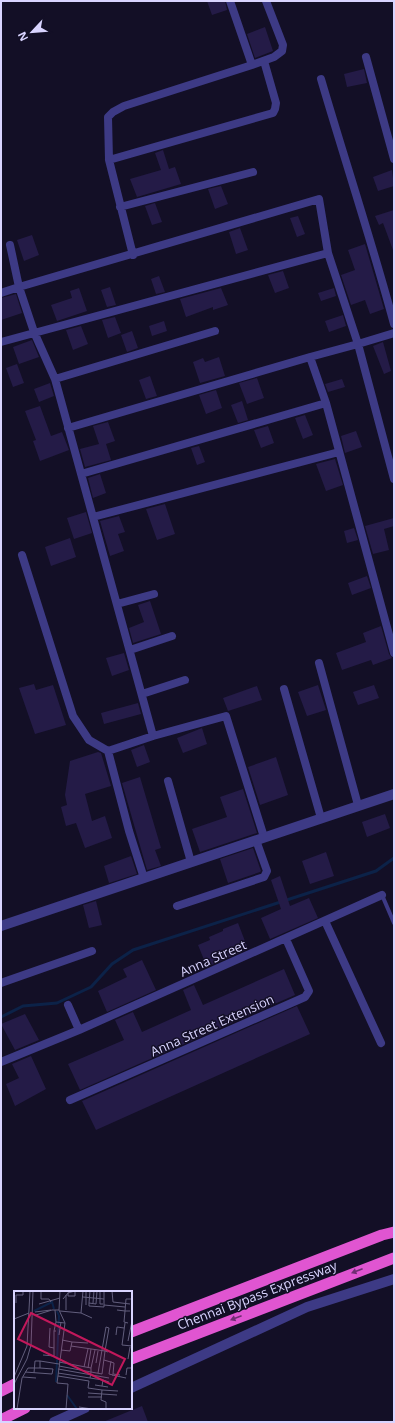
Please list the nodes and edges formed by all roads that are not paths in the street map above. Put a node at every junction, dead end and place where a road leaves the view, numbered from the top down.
1 (230, 1) edge
2 (266, 1) edge
3 (366, 57) dead end
4 (264, 61) junction
5 (252, 65) junction
6 (321, 79) dead end
7 (392, 147) edge
8 (394, 159) edge
9 (109, 160) junction
10 (254, 172) dead end
11 (120, 207) junction
12 (10, 246) dead end
13 (328, 253) junction
14 (133, 255) junction
15 (19, 287) junction
16 (1, 292) edge
17 (394, 324) edge
18 (215, 331) dead end
19 (34, 332) junction
20 (394, 333) edge
21 (1, 342) edge
22 (358, 344) junction
23 (310, 357) junction
24 (55, 379) junction
25 (326, 404) junction
26 (68, 428) junction
27 (339, 452) junction
28 (81, 474) junction
29 (394, 479) edge
30 (93, 517) junction
31 (22, 555) dead end
32 (154, 594) dead end
33 (117, 604) junction
34 (172, 636) dead end
35 (130, 650) junction
36 (394, 653) edge
37 (319, 663) dead end
38 (185, 680) dead end
39 (284, 689) dead end
40 (142, 694) junction
41 (153, 736) junction
42 (108, 751) junction
43 (168, 781) dead end
44 (394, 794) edge
45 (358, 806) junction
46 (321, 818) junction
47 (260, 839) junction
48 (191, 862) junction
49 (144, 878) junction
50 (382, 895) joint
51 (177, 906) dead end
52 (325, 921) junction
53 (394, 923) edge
54 (1, 926) edge
55 (286, 939) junction
56 (92, 951) dead end
57 (1, 983) edge
58 (68, 1005) dead end
59 (79, 1030) junction
60 (381, 1043) dead end
61 (1, 1062) edge
62 (70, 1100) dead end
63 (394, 1232) edge
64 (394, 1258) edge
65 (394, 1279) edge
66 (132, 1332) edge
67 (132, 1359) edge
68 (14, 1384) edge
69 (132, 1388) edge
70 (1, 1391) edge
71 (23, 1409) edge
72 (83, 1409) edge
73 (1, 1420) edge
74 (54, 1422) edge

1 - 5 street
2 - 4 street
3 - 7 street
4 - 5 street
4 - 9 street
5 - 9 street
6 - 17 street
7 - 8 street
9 - 11 street
10 - 11 street
11 - 14 street
12 - 15 street
13 - 14 street
13 - 19 street
13 - 22 street
14 - 15 street
15 - 16 street
15 - 19 street
18 - 24 street
19 - 21 street
19 - 24 street
20 - 22 street
22 - 23 street
22 - 29 street
23 - 25 street
23 - 26 street
24 - 26 street
25 - 27 street
25 - 28 street
26 - 28 street
27 - 30 street
27 - 36 street
28 - 30 street
30 - 33 street
31 - 42 street
32 - 33 street
33 - 35 street
34 - 35 street
35 - 40 street
37 - 45 street
38 - 40 street
39 - 46 street
40 - 41 street
41 - 42 street
41 - 47 street
42 - 49 street
43 - 48 street
44 - 45 street
45 - 46 street
46 - 47 street
47 - 48 street
47 - 51 street
48 - 49 street
49 - 54 street
50 - 52 street, Anna Street
50 - 53 lane
52 - 55 street, Anna Street
52 - 60 street
55 - 59 street, Anna Street
55 - 62 street, Anna Street Extension
56 - 57 street
58 - 59 street
59 - 61 street, Anna Street
63 - 66 highway, Chennai Bypass Expressway
64 -> 67 highway, Chennai Bypass Expressway
65 - 69 street
68 - 70 highway
71 - 73 highway
72 - 74 street

